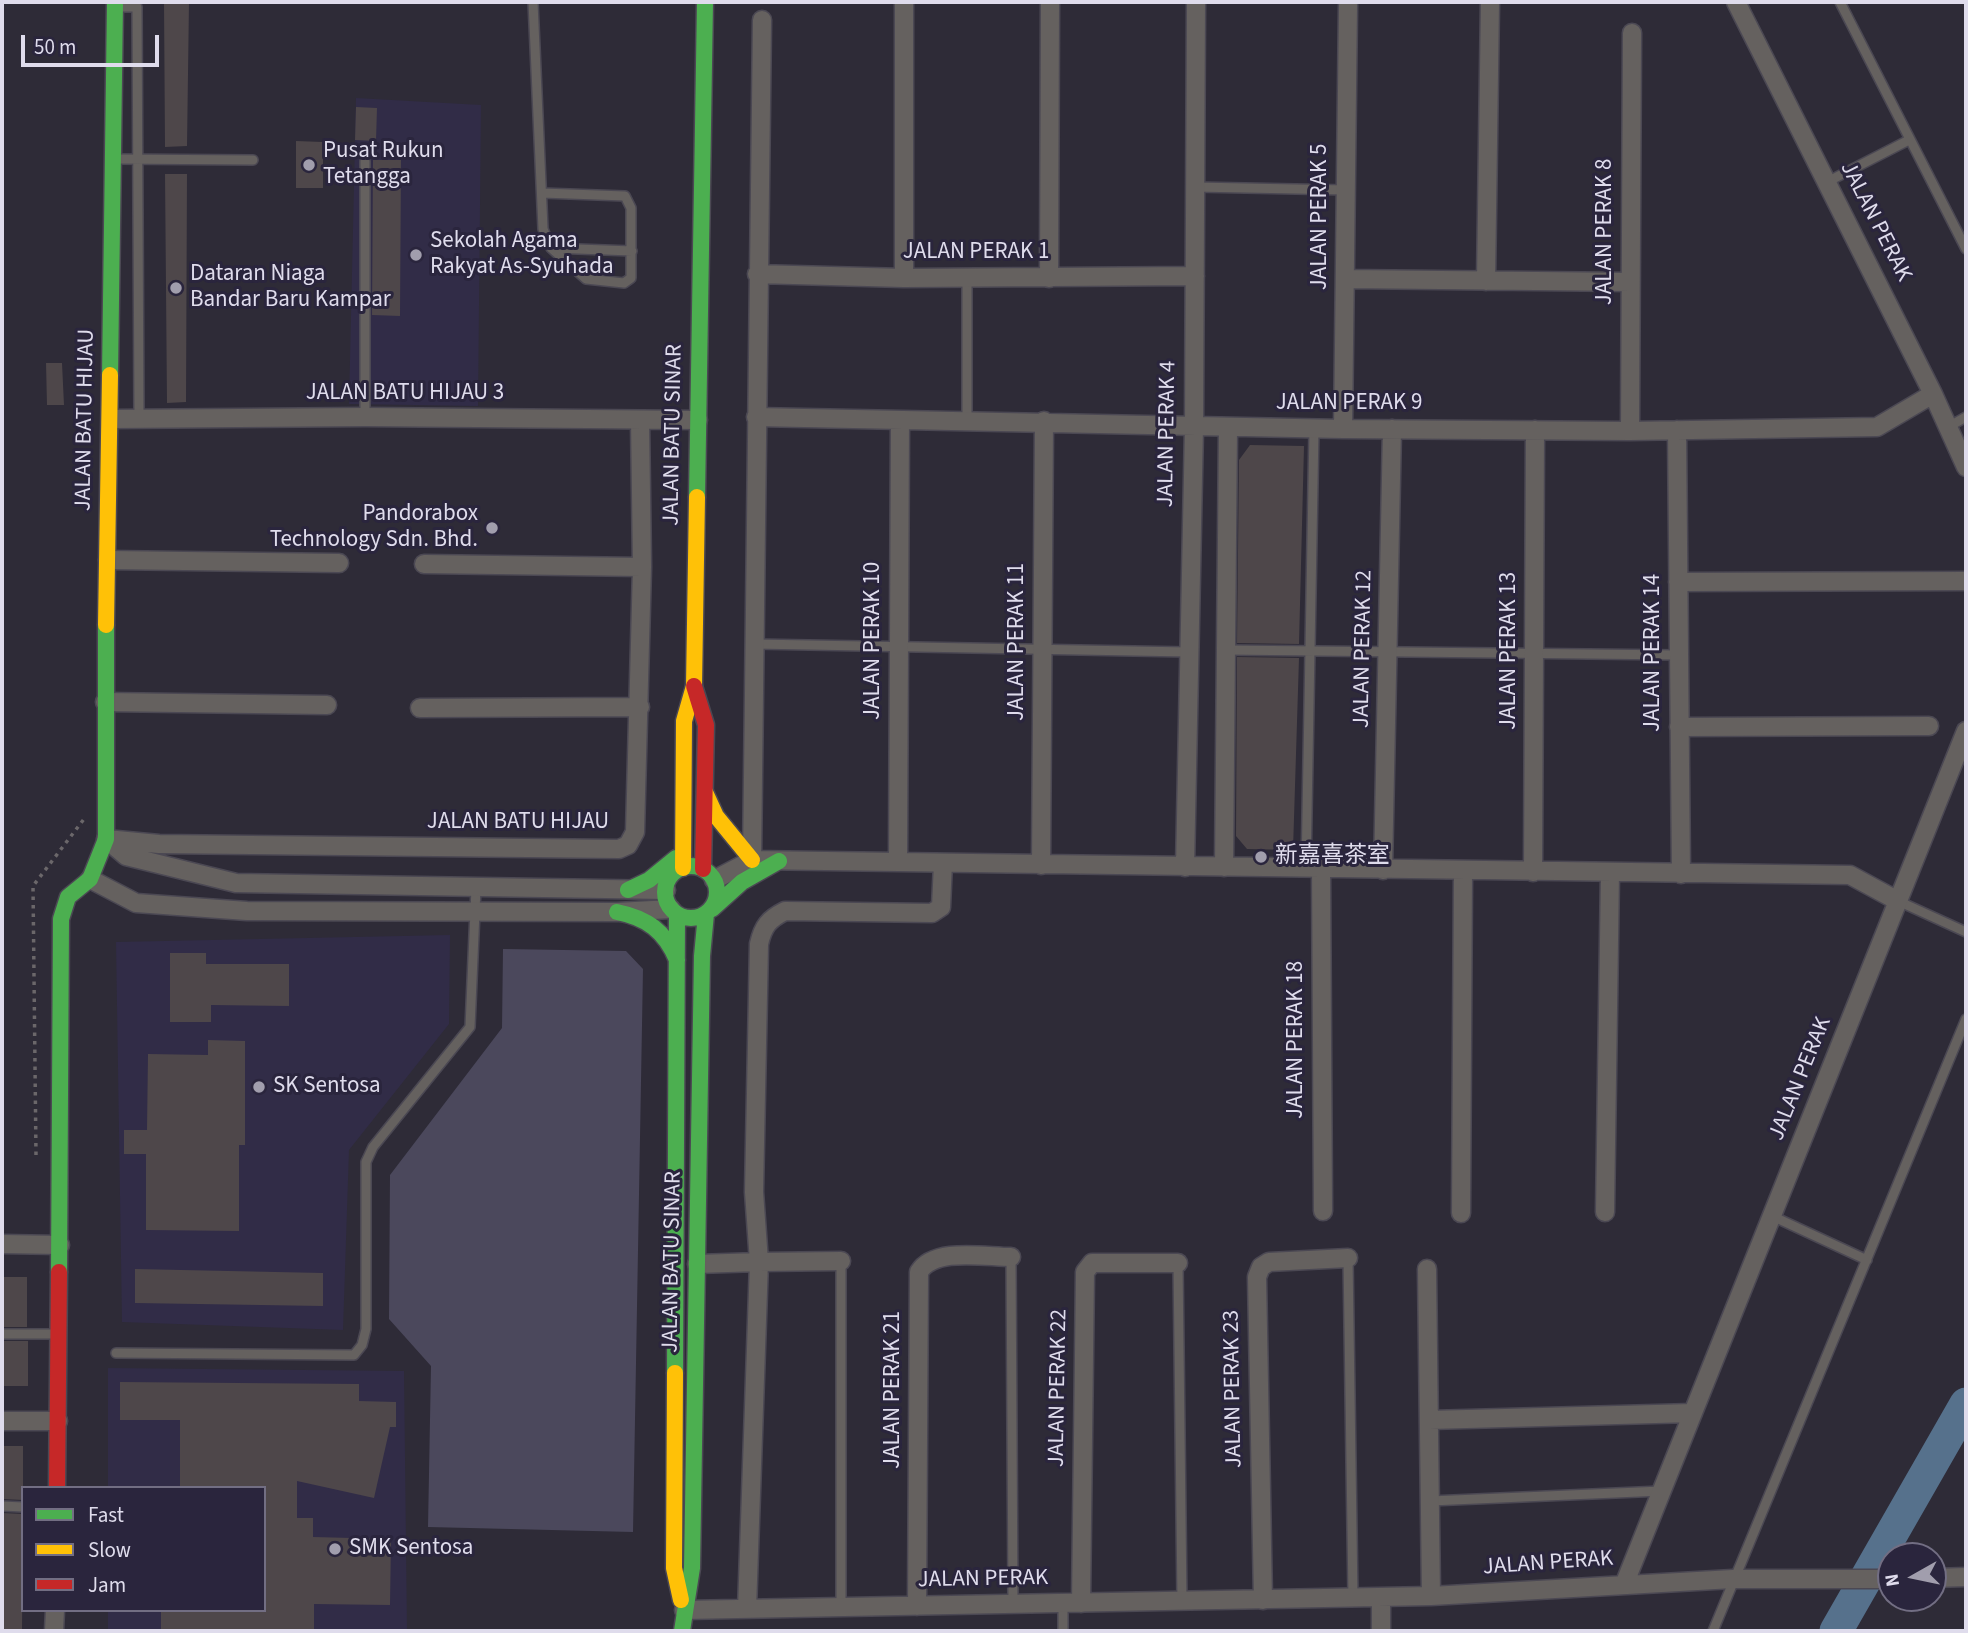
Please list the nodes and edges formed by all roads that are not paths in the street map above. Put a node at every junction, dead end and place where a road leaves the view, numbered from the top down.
1 (533, 2) edge
2 (705, 2) edge
3 (904, 2) edge
4 (1050, 2) edge
5 (1196, 2) edge
6 (1490, 2) edge
7 (1736, 2) edge
8 (1840, 2) edge
9 (115, 4) edge
10 (137, 4) edge
11 (1348, 5) dead end
12 (762, 20) dead end
13 (1632, 33) dead end
14 (1909, 140) junction
15 (114, 159) junction
16 (136, 159) junction
17 (253, 159) dead end
18 (365, 161) dead end
19 (1827, 182) junction
20 (1195, 187) junction
21 (1346, 190) junction
22 (542, 193) junction
23 (551, 248) junction
24 (1966, 249) edge
25 (632, 251) junction
26 (757, 274) junction
27 (1195, 276) junction
28 (904, 278) junction
29 (967, 278) junction
30 (1049, 278) junction
31 (1346, 279) junction
32 (1486, 281) junction
33 (1630, 282) junction
34 (1933, 394) junction
35 (365, 417) junction
36 (756, 417) junction
37 (1966, 417) edge
38 (111, 419) junction
39 (139, 419) junction
40 (640, 420) junction
41 (698, 420) junction
42 (900, 420) junction
43 (1044, 421) junction
44 (967, 422) junction
45 (1194, 427) junction
46 (1948, 427) junction
47 (1228, 428) junction
48 (1314, 429) junction
49 (1343, 429) junction
50 (1392, 429) junction
51 (1535, 430) junction
52 (1677, 430) junction
53 (1630, 431) junction
54 (1966, 467) edge
55 (108, 560) junction
56 (339, 563) dead end
57 (424, 564) dead end
58 (642, 567) junction
59 (1966, 581) edge
60 (1678, 582) junction
61 (754, 644) junction
62 (899, 648) junction
63 (1042, 649) junction
64 (1226, 650) junction
65 (1309, 650) junction
66 (1188, 652) junction
67 (1388, 652) junction
68 (1536, 653) junction
69 (1679, 655) junction
70 (694, 686) junction
71 (105, 702) junction
72 (327, 705) dead end
73 (640, 707) junction
74 (420, 708) dead end
75 (1929, 726) dead end
76 (1679, 727) junction
77 (1966, 732) edge
78 (705, 791) junction
79 (106, 839) junction
80 (684, 842) junction
81 (752, 860) junction
82 (779, 861) junction
83 (898, 862) junction
84 (943, 863) junction
85 (1041, 864) junction
86 (1185, 867) junction
87 (1224, 867) junction
88 (683, 868) junction
89 (1313, 869) junction
90 (1383, 870) junction
91 (1462, 871) junction
92 (1533, 872) junction
93 (1611, 873) junction
94 (1681, 874) junction
95 (708, 875) junction
96 (90, 878) junction
97 (476, 888) junction
98 (628, 890) junction
99 (666, 890) junction
100 (1898, 901) junction
101 (674, 911) junction
102 (709, 911) junction
103 (475, 912) junction
104 (617, 912) junction
105 (1966, 932) edge
106 (678, 964) junction
107 (1966, 1019) edge
108 (1322, 1211) dead end
109 (1605, 1212) dead end
110 (1461, 1213) dead end
111 (1772, 1216) junction
112 (2, 1244) edge
113 (60, 1245) junction
114 (1011, 1257) joint
115 (1348, 1258) joint
116 (1867, 1260) junction
117 (841, 1261) joint
118 (759, 1262) junction
119 (1178, 1263) joint
120 (697, 1264) junction
121 (1427, 1269) dead end
122 (2, 1334) edge
123 (59, 1334) junction
124 (116, 1353) dead end
125 (1693, 1413) junction
126 (1429, 1420) junction
127 (2, 1421) edge
128 (58, 1421) junction
129 (57, 1486) edge
130 (1662, 1491) junction
131 (1430, 1501) junction
132 (2, 1506) edge
133 (21, 1507) edge
134 (1966, 1577) edge
135 (1947, 1578) edge
136 (1733, 1579) junction
137 (1877, 1579) edge
138 (1624, 1585) junction
139 (1431, 1596) junction
140 (1381, 1597) junction
141 (1353, 1598) junction
142 (1263, 1600) junction
143 (1182, 1601) junction
144 (1081, 1603) junction
145 (1013, 1604) junction
146 (1063, 1604) junction
147 (917, 1606) junction
148 (841, 1608) junction
149 (747, 1609) junction
150 (684, 1611) junction
151 (55, 1612) edge
152 (54, 1631) edge
153 (682, 1631) edge
154 (1063, 1631) edge
155 (1381, 1631) edge
156 (1713, 1631) edge

1 - 22 lane
2 - 41 street, JALAN BATU SINAR
3 - 28 street
4 - 30 street
5 - 20 street, JALAN PERAK 4
6 - 32 street
7 - 19 street, JALAN PERAK
8 - 14 lane
9 - 10 lane
9 - 15 street, JALAN BATU HIJAU
10 - 16 lane
11 - 21 street, JALAN PERAK 5
12 - 26 street
13 - 33 street, JALAN PERAK 8
14 - 19 lane
14 - 24 lane
15 - 16 lane
15 - 38 street, JALAN BATU HIJAU
16 - 17 lane
16 - 39 lane
18 - 35 lane
19 - 34 street, JALAN PERAK
20 - 21 lane
20 - 27 street, JALAN PERAK 4
21 - 31 street, JALAN PERAK 5
22 - 23 lane
22 - 25 lane
23 - 25 lane
23 - 25 lane
26 - 28 street, JALAN PERAK 1
26 - 36 street
27 - 30 street, JALAN PERAK 1
27 - 45 street, JALAN PERAK 4
28 - 29 street, JALAN PERAK 1
29 - 30 street, JALAN PERAK 1
29 - 44 lane
31 - 32 street
31 - 49 street, JALAN PERAK 5
32 - 33 street
33 - 53 street, JALAN PERAK 8
34 - 46 street, JALAN PERAK
34 - 52 street, JALAN PERAK 9
35 - 39 street, JALAN BATU HIJAU 3
35 - 40 street, JALAN BATU HIJAU 3
36 - 42 street, JALAN PERAK 9
36 - 61 street
37 - 46 lane
38 - 39 street, JALAN BATU HIJAU 3
38 - 55 street, JALAN BATU HIJAU
40 - 41 street, JALAN BATU HIJAU 3
40 - 58 street, JALAN BATU HIJAU
41 - 70 street, JALAN BATU SINAR
42 - 44 street, JALAN PERAK 9
42 - 62 street, JALAN PERAK 10
43 - 44 street, JALAN PERAK 9
43 - 45 street, JALAN PERAK 9
43 - 63 street, JALAN PERAK 11
45 - 47 street, JALAN PERAK 9
45 - 66 street, JALAN PERAK 4
46 - 54 street, JALAN PERAK
47 - 48 street, JALAN PERAK 9
47 - 64 street
48 - 49 street, JALAN PERAK 9
48 - 65 lane
49 - 50 street, JALAN PERAK 9
50 - 51 street, JALAN PERAK 9
50 - 67 street, JALAN PERAK 12
51 - 53 street, JALAN PERAK 9
51 - 68 street, JALAN PERAK 13
52 - 53 street, JALAN PERAK 9
52 - 60 street, JALAN PERAK 14
55 - 56 street
55 - 71 street, JALAN BATU HIJAU
57 - 58 street
58 - 73 street, JALAN BATU HIJAU
59 - 60 street
60 - 69 street, JALAN PERAK 14
61 - 62 lane
61 - 81 street
62 - 63 lane
62 - 83 street, JALAN PERAK 10
63 - 66 lane
63 - 85 street, JALAN PERAK 11
64 - 65 lane
64 - 87 street
65 - 67 lane
65 - 89 lane
66 - 86 street, JALAN PERAK 4
67 - 68 lane
67 - 90 street, JALAN PERAK 12
68 - 69 lane
68 - 92 street, JALAN PERAK 13
69 - 76 street, JALAN PERAK 14
70 - 78 street
70 - 80 street, JALAN BATU SINAR
71 - 72 street
71 - 79 street, JALAN BATU HIJAU
73 - 74 street
73 - 79 street, JALAN BATU HIJAU
75 - 76 street
76 - 94 street, JALAN PERAK 14
77 - 100 street, JALAN PERAK
78 - 81 street
78 - 95 street
79 - 96 street, JALAN BATU HIJAU
79 - 97 street
80 - 88 street, JALAN BATU SINAR
80 - 98 street
81 - 82 street
81 - 95 street
82 - 83 street
82 - 102 street
83 - 84 street
84 - 85 street
84 - 118 street
85 - 86 street
86 - 87 street
87 - 89 street
88 - 95 street
88 - 99 street
89 - 90 street
89 - 108 street, JALAN PERAK 18
90 - 91 street
91 - 92 street
91 - 110 street
92 - 93 street
93 - 94 street
93 - 109 street
94 - 100 street
95 - 102 street
96 - 103 street
96 - 113 street, JALAN BATU HIJAU
97 - 98 street
97 - 103 lane
98 - 99 street
99 - 101 street
100 - 105 lane
100 - 111 street, JALAN PERAK
101 - 102 street
101 - 104 street
101 - 106 street, JALAN BATU SINAR
102 - 120 street, JALAN BATU SINAR
103 - 104 street
103 - 124 lane
104 - 106 street
106 - 150 street, JALAN BATU SINAR
107 - 116 lane
111 - 116 lane
111 - 125 street, JALAN PERAK
112 - 113 street
113 - 123 street, JALAN BATU HIJAU
114 - 145 lane
114 - 147 street, JALAN PERAK 21
115 - 141 lane
115 - 142 street, JALAN PERAK 23
116 - 136 lane
117 - 118 street
117 - 148 lane
118 - 120 street
118 - 149 street
119 - 143 lane
119 - 144 street, JALAN PERAK 22
120 - 150 street, JALAN BATU SINAR
121 - 126 street
122 - 123 lane
123 - 128 street, JALAN BATU HIJAU
125 - 126 street
125 - 130 street, JALAN PERAK
126 - 131 street
127 - 128 street
128 - 129 street, JALAN BATU HIJAU
130 - 131 lane
130 - 138 street, JALAN PERAK
131 - 139 street
132 - 133 lane
134 - 135 street
136 - 137 street
136 - 138 street
136 - 156 lane
138 - 139 street, JALAN PERAK
139 - 140 street, JALAN PERAK
140 - 141 street, JALAN PERAK
140 - 155 street
141 - 142 street, JALAN PERAK
142 - 143 street, JALAN PERAK
143 - 144 street, JALAN PERAK
144 - 146 street, JALAN PERAK
145 - 146 street, JALAN PERAK
145 - 147 street, JALAN PERAK
146 - 154 lane
147 - 148 street, JALAN PERAK
148 - 149 street, JALAN PERAK
149 - 150 street, JALAN PERAK
150 - 153 street, JALAN BATU SINAR
151 - 152 street

